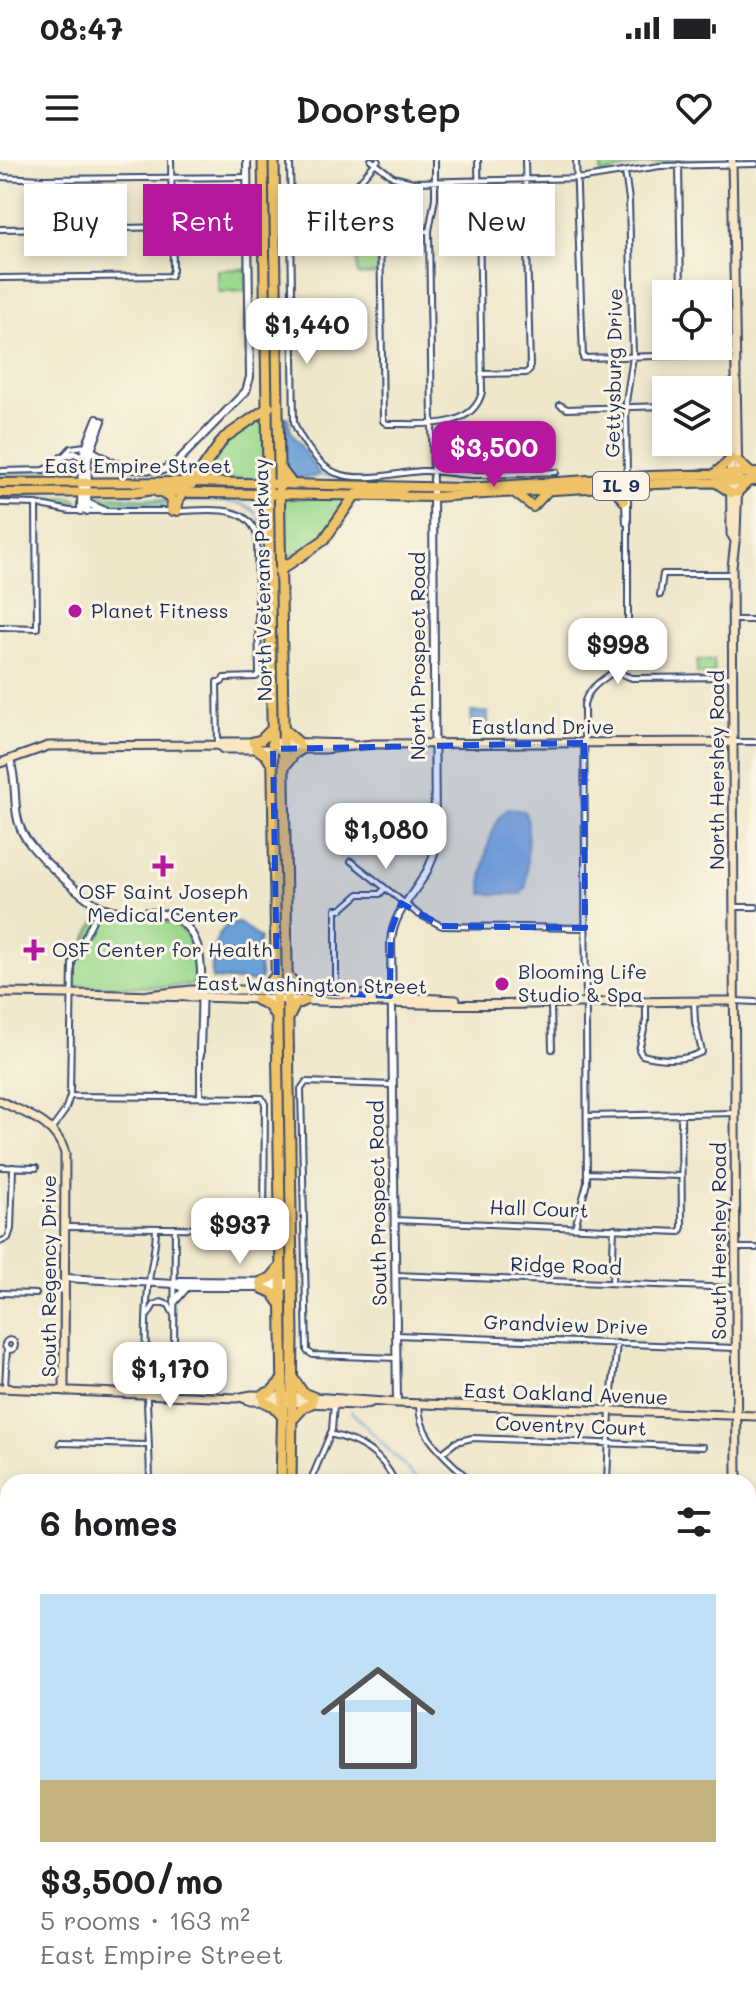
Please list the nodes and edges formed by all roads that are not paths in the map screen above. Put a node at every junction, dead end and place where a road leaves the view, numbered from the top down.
1 (171, 160) edge
2 (247, 160) edge
3 (263, 160) edge
4 (274, 160) edge
5 (290, 160) edge
6 (435, 160) edge
7 (478, 160) edge
8 (525, 160) edge
9 (576, 160) edge
10 (374, 161) edge
11 (732, 162) edge
12 (756, 164) edge
13 (679, 165) junction
14 (625, 172) junction
15 (0, 177) edge
16 (248, 177) junction
17 (172, 178) junction
18 (577, 179) junction
19 (526, 180) junction
20 (435, 181) junction
21 (478, 181) junction
22 (172, 184) edge
23 (290, 184) edge
24 (357, 184) edge
25 (0, 229) edge
26 (24, 229) edge
27 (423, 231) edge
28 (429, 231) junction
29 (172, 256) edge
30 (291, 256) edge
31 (381, 256) edge
32 (0, 278) edge
33 (681, 280) edge
34 (734, 354) joint
35 (633, 357) junction
36 (652, 357) edge
37 (481, 374) junction
38 (272, 392) junction
39 (560, 405) dead end
40 (652, 406) edge
41 (626, 407) junction
42 (267, 408) junction
43 (100, 420) dead end
44 (432, 423) junction
45 (88, 448) junction
46 (62, 457) junction
47 (82, 457) junction
48 (106, 458) junction
49 (734, 460) junction
50 (87, 466) junction
51 (279, 467) junction
52 (0, 471) edge
53 (433, 472) junction
54 (556, 472) dead end
55 (753, 477) edge
56 (714, 478) junction
57 (734, 478) junction
58 (194, 482) junction
59 (626, 483) junction
60 (292, 484) junction
61 (84, 487) junction
62 (184, 487) junction
63 (608, 487) junction
64 (274, 488) junction
65 (404, 488) junction
66 (136, 492) junction
67 (154, 492) junction
68 (548, 492) junction
69 (0, 493) edge
70 (433, 493) junction
71 (734, 493) junction
72 (255, 494) junction
73 (516, 494) junction
74 (353, 497) junction
75 (367, 497) junction
76 (624, 501) junction
77 (36, 504) junction
78 (85, 508) junction
79 (103, 510) joint
80 (174, 511) junction
81 (269, 511) junction
82 (627, 525) junction
83 (281, 569) junction
84 (732, 574) junction
85 (270, 586) junction
86 (281, 588) junction
87 (660, 595) dead end
88 (732, 620) junction
89 (756, 620) edge
90 (0, 627) edge
91 (618, 669) junction
92 (732, 677) junction
93 (278, 728) junction
94 (733, 742) junction
95 (756, 742) edge
96 (584, 743) junction
97 (435, 744) junction
98 (218, 745) junction
99 (254, 745) junction
100 (278, 745) junction
101 (300, 745) junction
102 (10, 760) junction
103 (0, 763) edge
104 (273, 766) junction
105 (284, 767) junction
106 (351, 861) dead end
107 (385, 888) junction
108 (404, 903) junction
109 (100, 906) junction
110 (734, 907) junction
111 (756, 907) edge
112 (585, 928) junction
113 (282, 975) junction
114 (0, 993) edge
115 (71, 994) junction
116 (336, 994) junction
117 (200, 995) junction
118 (257, 995) junction
119 (282, 995) junction
120 (304, 996) junction
121 (390, 1000) junction
122 (694, 1001) junction
123 (735, 1001) junction
124 (646, 1002) junction
125 (756, 1002) edge
126 (551, 1003) junction
127 (586, 1003) junction
128 (282, 1020) junction
129 (552, 1049) dead end
130 (200, 1055) joint
131 (392, 1085) junction
132 (70, 1096) junction
133 (200, 1097) junction
134 (0, 1101) edge
135 (735, 1113) junction
136 (681, 1114) junction
137 (587, 1116) junction
138 (52, 1129) junction
139 (0, 1167) edge
140 (13, 1167) junction
141 (36, 1168) dead end
142 (587, 1173) junction
143 (681, 1176) junction
144 (394, 1220) junction
145 (66, 1227) junction
146 (575, 1227) junction
147 (156, 1228) junction
148 (175, 1228) junction
149 (614, 1228) junction
150 (0, 1242) edge
151 (736, 1248) junction
152 (756, 1248) edge
153 (281, 1266) junction
154 (395, 1275) junction
155 (65, 1278) junction
156 (198, 1281) junction
157 (149, 1283) junction
158 (612, 1283) junction
159 (175, 1284) junction
160 (262, 1285) junction
161 (281, 1285) junction
162 (292, 1285) junction
163 (189, 1287) junction
164 (211, 1287) junction
165 (736, 1288) junction
166 (0, 1293) edge
167 (36, 1294) dead end
168 (175, 1301) junction
169 (282, 1306) junction
170 (147, 1317) junction
171 (175, 1317) junction
172 (396, 1335) junction
173 (617, 1343) junction
174 (147, 1345) junction
175 (735, 1348) junction
176 (7, 1349) dead end
177 (396, 1358) junction
178 (168, 1360) junction
179 (146, 1364) junction
180 (155, 1368) junction
181 (283, 1379) junction
182 (294, 1379) junction
183 (2, 1388) edge
184 (64, 1391) junction
185 (147, 1394) junction
186 (263, 1398) junction
187 (288, 1399) junction
188 (313, 1400) junction
189 (334, 1401) junction
190 (397, 1403) junction
191 (419, 1404) junction
192 (610, 1411) junction
193 (736, 1416) junction
194 (756, 1416) edge
195 (289, 1418) junction
196 (330, 1434) junction
197 (60, 1443) dead end
198 (609, 1443) junction
199 (148, 1445) junction
200 (703, 1447) dead end
201 (442, 1453) junction
202 (150, 1474) edge
203 (282, 1474) edge
204 (291, 1474) edge
205 (313, 1474) edge
206 (391, 1474) edge
207 (463, 1474) edge
208 (607, 1474) edge
209 (737, 1474) edge

1 - 17 street
2 - 16 street
3 - 38 highway, North Veterans Parkway
4 - 38 highway, North Veterans Parkway
5 - 23 street
6 - 20 street
7 - 21 street
8 - 19 street
9 - 18 street
10 - 20 street
10 - 24 street
11 - 12 street
11 - 13 street
11 - 34 main road, North Hershey Road
13 - 14 street
13 - 33 street
14 - 18 street
14 - 35 street, Gettysburg Drive
15 - 17 street
16 - 17 street
16 - 48 street
17 - 22 street
18 - 19 street
18 - 35 street
19 - 21 street
19 - 37 street
20 - 21 street
20 - 28 street
21 - 37 street
25 - 26 street
27 - 28 street
28 - 44 street
29 - 32 street
30 - 53 street
31 - 44 street
34 - 49 main road, North Hershey Road
35 - 36 street
35 - 41 street, Gettysburg Drive
37 - 44 street
38 - 42 highway, North Veterans Parkway
38 - 51 highway, North Veterans Parkway
38 - 62 highway
39 - 41 street
40 - 41 street
41 - 59 street, Gettysburg Drive
42 - 58 highway
42 - 64 highway, North Veterans Parkway
43 - 45 street
44 - 53 street
45 - 46 street
45 - 47 street
45 - 48 street
45 - 50 street
46 - 47 street
46 - 52 street
47 - 61 street
48 - 50 street
49 - 55 main road
49 - 56 main road
49 - 57 main road, North Hershey Road
50 - 61 street
51 - 60 highway
51 - 64 highway, North Veterans Parkway
53 - 54 street
53 - 70 street
55 - 57 main road, East Empire Street / IL 9
55 - 71 main road
56 - 57 main road, East Empire Street / IL 9
56 - 59 main road, East Empire Street / IL 9
56 - 71 main road
57 - 71 main road, North Hershey Road
58 - 62 main road, East Empire Street / IL 9
58 - 64 main road, East Empire Street / IL 9
58 - 66 highway
59 - 63 main road, East Empire Street / IL 9
59 - 70 main road, East Empire Street / IL 9
59 - 76 street
59 - 82 street
60 - 64 main road, East Empire Street / IL 9
60 - 65 main road, East Empire Street / IL 9
61 - 62 main road, East Empire Street / IL 9
61 - 66 main road, East Empire Street / IL 9
61 - 69 main road, East Empire Street / IL 9
61 - 78 street
62 - 67 main road, East Empire Street / IL 9
62 - 72 main road, East Empire Street / IL 9
62 - 80 main road
63 - 68 main road, East Empire Street / IL 9
63 - 76 main road
64 - 72 main road, East Empire Street / IL 9
64 - 74 main road, East Empire Street / IL 9
64 - 81 highway, North Veterans Parkway
64 - 83 highway, North Veterans Parkway
65 - 70 main road, East Empire Street / IL 9
65 - 74 highway
66 - 67 main road, East Empire Street / IL 9
67 - 80 main road
68 - 73 main road, East Empire Street / IL 9
68 - 73 main road
69 - 77 street
70 - 73 main road, East Empire Street / IL 9
70 - 75 main road, East Empire Street / IL 9
70 - 97 street, North Prospect Road
71 - 84 main road, North Hershey Road
72 - 81 highway
74 - 75 main road, East Empire Street / IL 9
74 - 83 highway
75 - 86 highway
76 - 82 street
77 - 78 street
77 - 90 street
78 - 79 street
79 - 80 street
80 - 98 street
81 - 85 highway, North Veterans Parkway
82 - 91 street
83 - 85 highway
83 - 86 highway, North Veterans Parkway
84 - 87 street
84 - 88 main road, North Hershey Road
85 - 93 highway, North Veterans Parkway
86 - 93 highway, North Veterans Parkway
88 - 89 street
88 - 92 main road, North Hershey Road
91 - 92 street
91 - 96 street
92 - 94 main road, North Hershey Road
93 - 99 highway
93 - 100 highway, North Veterans Parkway
93 - 101 highway
94 - 95 street
94 - 96 main road, Eastland Drive
94 - 110 main road, North Hershey Road
96 - 97 main road, Eastland Drive
96 - 112 street
97 - 101 main road, Eastland Drive
97 - 108 street, North Prospect Road
98 - 99 main road, Eastland Drive
98 - 102 main road, Eastland Drive
99 - 100 main road, Eastland Drive
99 - 104 highway
100 - 101 main road, Eastland Drive
100 - 104 highway, North Veterans Parkway
100 - 105 highway, North Veterans Parkway
101 - 105 highway
102 - 103 main road, Eastland Drive
102 - 109 street
104 - 113 highway, North Veterans Parkway
105 - 113 highway, North Veterans Parkway
106 - 107 street
107 - 108 street
107 - 116 street
108 - 112 street
108 - 121 street, North Prospect Road
109 - 115 street
109 - 117 street
110 - 111 street
110 - 123 main road, North Hershey Road
112 - 127 street
113 - 118 highway
113 - 119 highway, North Veterans Parkway
113 - 120 highway
114 - 115 main road, East Washington Street
115 - 117 main road, East Washington Street
115 - 132 street
116 - 120 main road, East Washington Street
116 - 121 main road, East Washington Street
117 - 118 main road, East Washington Street
117 - 130 street
118 - 119 main road, East Washington Street
118 - 128 highway
119 - 120 main road, East Washington Street
119 - 128 highway, North Veterans Parkway
120 - 121 main road, East Washington Street
120 - 128 highway
121 - 126 main road, East Washington Street
121 - 131 street, South Prospect Road
122 - 123 main road, East Washington Street
122 - 124 main road, East Washington Street
122 - 124 street
123 - 125 street, East Washington Street
123 - 135 main road, South Hershey Road
124 - 127 main road, East Washington Street
126 - 127 main road, East Washington Street
126 - 129 street
127 - 137 street
128 - 153 highway
128 - 162 highway
130 - 133 street
131 - 144 street, South Prospect Road
131 - 177 street
132 - 133 street
132 - 138 street
133 - 148 street
134 - 138 main road
135 - 136 street
135 - 151 main road, South Hershey Road
136 - 137 street
136 - 143 street
137 - 142 street
138 - 145 main road, South Regency Drive
139 - 140 street
140 - 141 street
140 - 150 street
142 - 143 street
142 - 146 street
143 - 149 street, Hall Court
144 - 146 street, Hall Court
144 - 154 street, South Prospect Road
145 - 147 street
145 - 155 main road, South Regency Drive
146 - 149 street, Hall Court
147 - 148 street
147 - 157 street
148 - 159 street
149 - 158 street
151 - 152 street
151 - 165 main road, South Hershey Road
153 - 160 highway
153 - 161 highway
154 - 158 street, Ridge Road
154 - 172 street, South Prospect Road
155 - 157 street
155 - 184 main road, South Regency Drive
156 - 159 street
156 - 160 street
156 - 164 street
157 - 159 street
157 - 170 street
158 - 165 street, Ridge Road
159 - 163 street
159 - 168 street
160 - 161 street
160 - 164 street
160 - 169 highway
161 - 162 street
161 - 169 highway
162 - 182 highway
163 - 164 street
163 - 168 street
165 - 175 main road, South Hershey Road
166 - 167 street
168 - 171 street
169 - 181 highway
170 - 171 street
170 - 174 street
171 - 178 street
172 - 173 street, Grandview Drive
172 - 177 street, South Prospect Road
173 - 175 street, Grandview Drive
173 - 192 street
174 - 178 street
174 - 179 street
175 - 193 main road, South Hershey Road
176 - 183 street
177 - 190 street, South Prospect Road
178 - 180 street
179 - 180 street
179 - 185 street
180 - 185 street
181 - 186 highway
181 - 187 highway
182 - 187 highway
182 - 188 highway
183 - 184 main road, East Oakland Avenue
184 - 185 main road, East Oakland Avenue
185 - 186 main road, East Oakland Avenue
185 - 199 street
186 - 187 main road, East Oakland Avenue
186 - 195 highway
187 - 188 main road, East Oakland Avenue
187 - 195 highway
188 - 189 main road, East Oakland Avenue
188 - 195 highway
189 - 190 main road, East Oakland Avenue
189 - 196 street
190 - 191 main road, East Oakland Avenue
191 - 192 main road, East Oakland Avenue
191 - 201 street
192 - 193 main road, East Oakland Avenue
192 - 198 street
193 - 194 main road, East Oakland Avenue
193 - 209 main road, South Hershey Road
195 - 203 highway
195 - 204 highway
196 - 205 street
196 - 206 street
197 - 199 street
198 - 200 street, Coventry Court
198 - 201 street, Coventry Court
198 - 208 street
199 - 202 street
201 - 207 street

